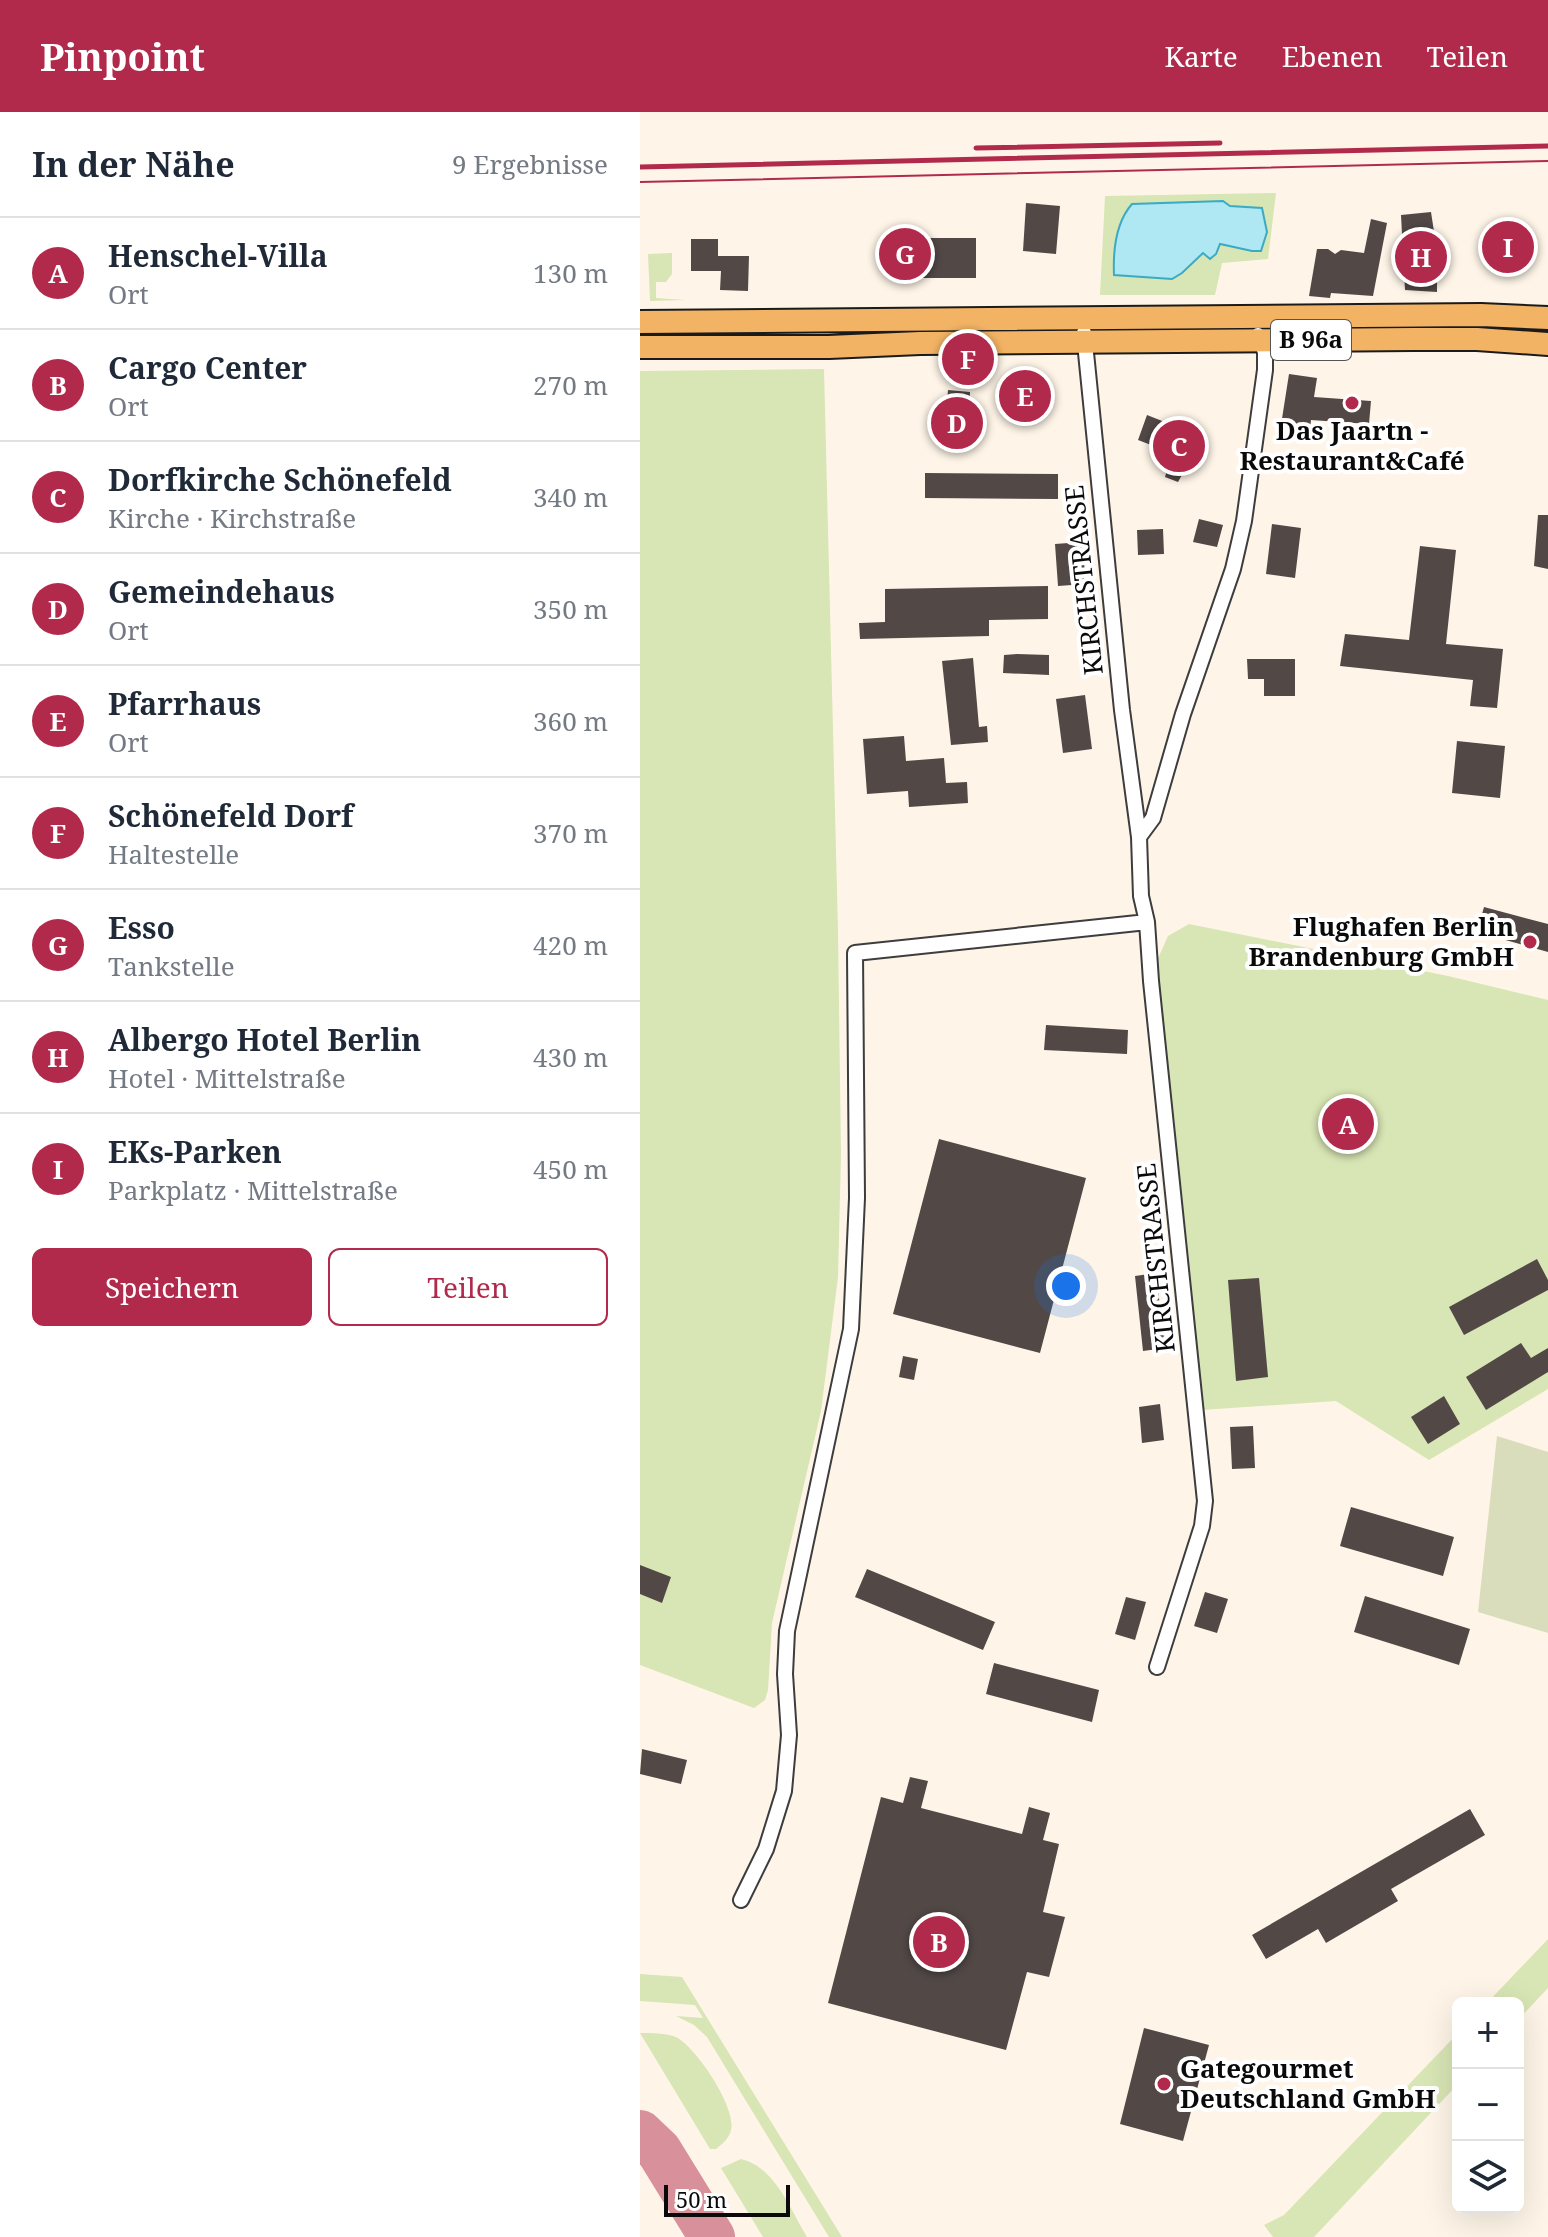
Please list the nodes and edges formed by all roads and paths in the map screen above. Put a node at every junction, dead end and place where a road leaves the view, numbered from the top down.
1 (1250, 316) junction
2 (1084, 318) junction
3 (1548, 318) edge
4 (640, 322) edge
5 (1260, 340) junction
6 (1085, 342) junction
7 (1548, 344) edge
8 (640, 347) edge
9 (1139, 837) junction
10 (1147, 922) junction
11 (1157, 1667) dead end
12 (741, 1900) dead end

1 - 2 main road, B 96a
1 - 3 main road, B 96a
1 - 5 street
2 - 4 main road, B 96a
2 - 6 street, KIRCHSTRASSE
5 - 6 main road, B 96a
5 - 7 main road, B 96a
5 - 9 street
6 - 8 main road, B 96a
6 - 9 street, KIRCHSTRASSE
9 - 10 street, KIRCHSTRASSE
10 - 11 street, KIRCHSTRASSE
10 - 12 street

